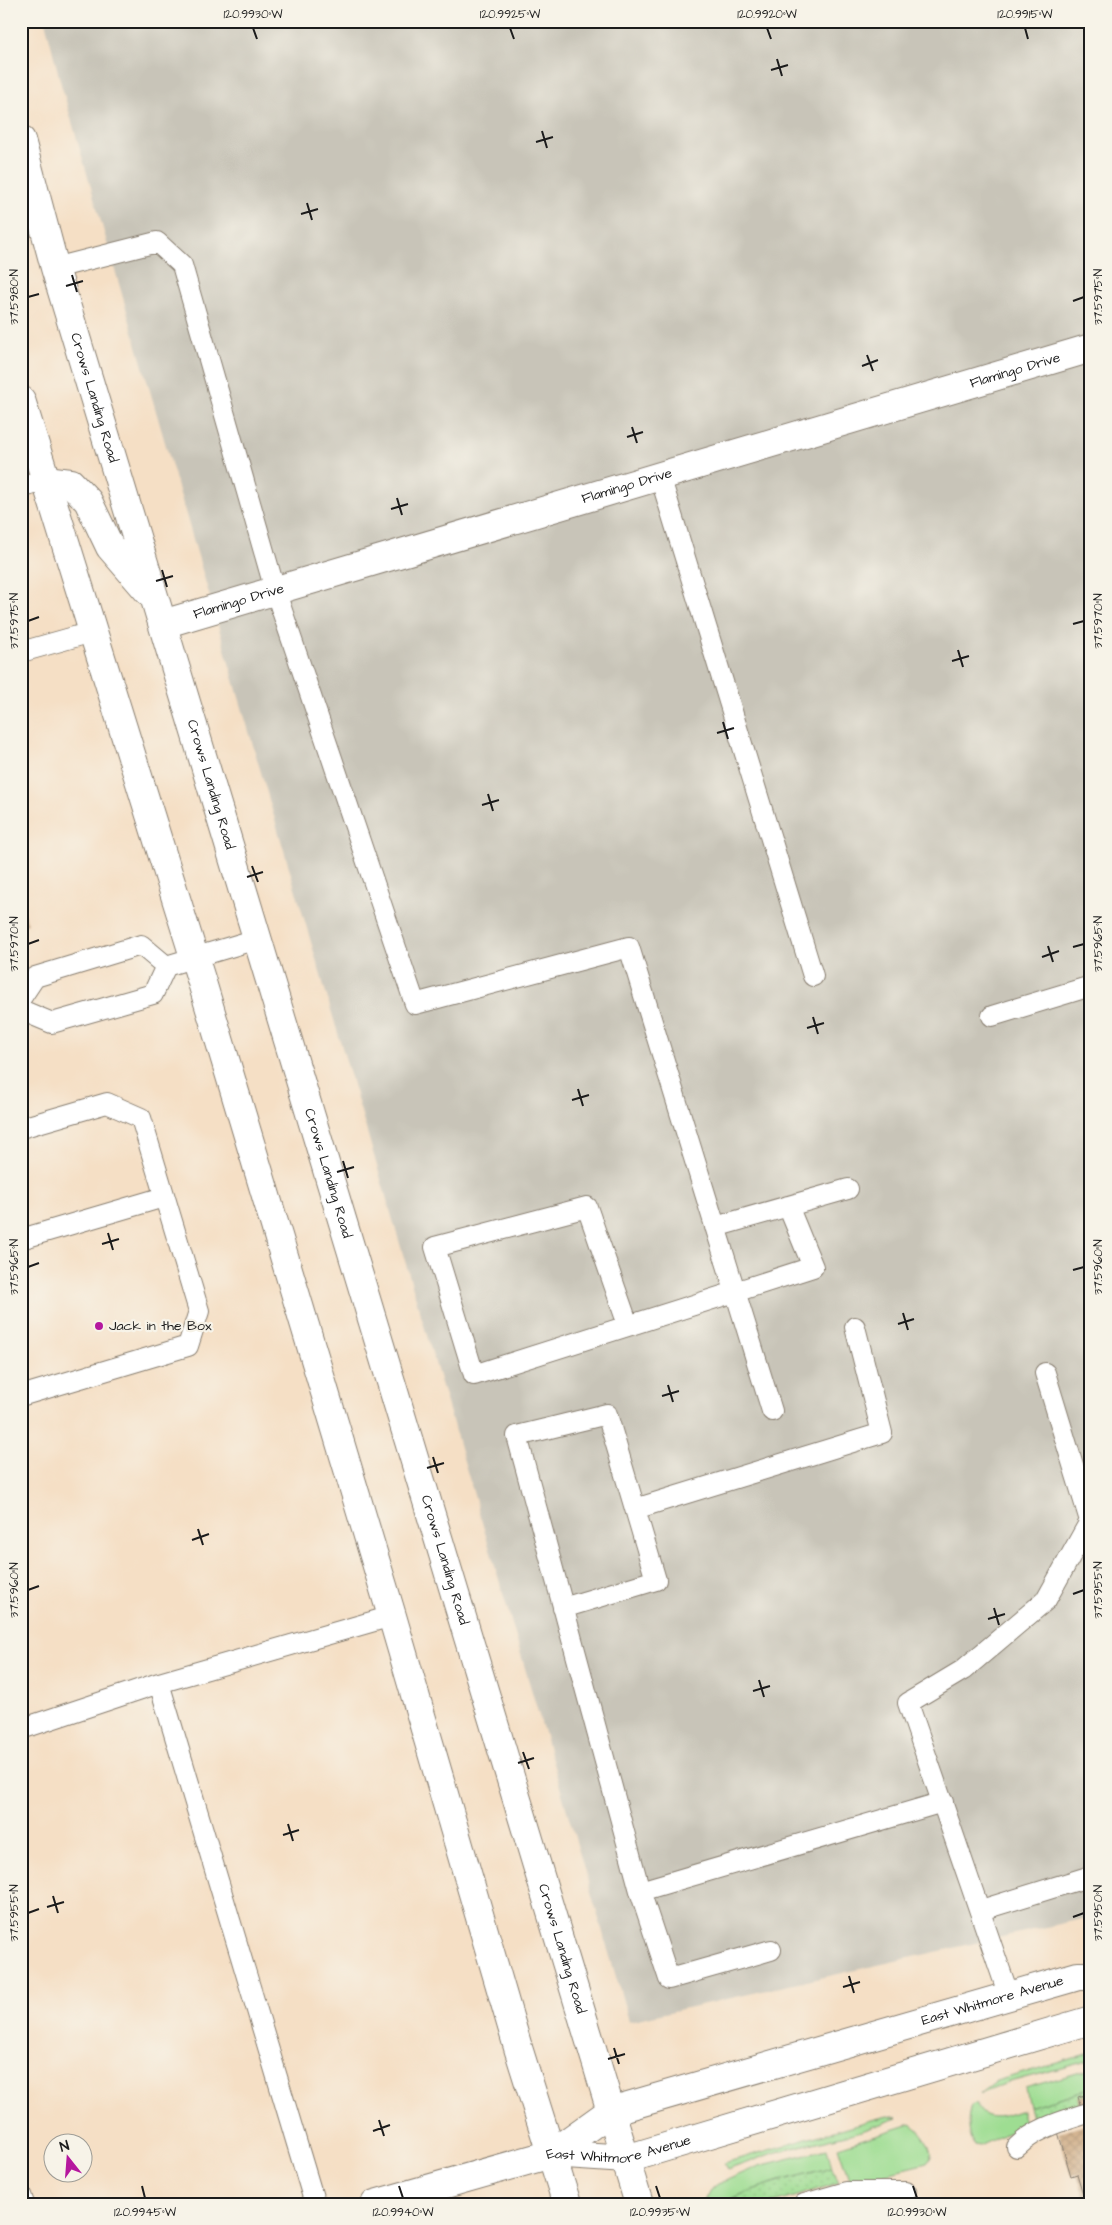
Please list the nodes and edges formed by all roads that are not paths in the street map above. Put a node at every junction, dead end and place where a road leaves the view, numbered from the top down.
1 (21, 140) edge
2 (55, 268) junction
3 (1091, 348) edge
4 (21, 400) edge
5 (660, 476) junction
6 (33, 484) edge
7 (275, 590) junction
8 (159, 612) junction
9 (92, 632) junction
10 (21, 652) edge
11 (257, 939) junction
12 (194, 958) junction
13 (166, 966) junction
14 (813, 976) dead end
15 (1091, 986) edge
16 (21, 998) edge
17 (21, 1010) edge
18 (992, 1016) dead end
19 (21, 1128) edge
20 (848, 1188) dead end
21 (164, 1196) junction
22 (788, 1206) junction
23 (715, 1227) junction
24 (21, 1239) edge
25 (734, 1290) junction
26 (628, 1325) junction
27 (855, 1326) dead end
28 (1045, 1373) dead end
29 (21, 1393) edge
30 (772, 1411) dead end
31 (635, 1509) junction
32 (1090, 1522) edge
33 (563, 1608) junction
34 (392, 1616) junction
35 (159, 1684) junction
36 (21, 1729) edge
37 (943, 1802) junction
38 (1091, 1876) edge
39 (640, 1891) junction
40 (981, 1910) junction
41 (771, 1950) dead end
42 (1091, 1976) edge
43 (1009, 1996) junction
44 (1091, 2020) edge
45 (611, 2111) junction
46 (1091, 2112) edge
47 (1017, 2148) dead end
48 (551, 2154) junction
49 (626, 2159) junction
50 (906, 2192) dead end
51 (21, 2195) edge
52 (24, 2204) edge
53 (315, 2204) edge
54 (376, 2204) edge
55 (567, 2204) edge
56 (639, 2204) edge
57 (804, 2204) edge

1 - 2 main road, Crows Landing Road
2 - 7 lane
2 - 8 main road, Crows Landing Road
3 - 5 main road, Flamingo Drive
4 - 6 main road
5 - 7 main road, Flamingo Drive
5 - 14 lane
6 - 8 main road
6 - 9 main road
7 - 8 main road, Flamingo Drive
7 - 23 lane
8 - 11 main road, Crows Landing Road
9 - 10 lane
9 - 12 main road
11 - 12 lane
11 - 45 main road, Crows Landing Road
12 - 13 lane
12 - 34 main road
13 - 16 lane
13 - 17 lane
15 - 18 lane
19 - 21 lane
20 - 22 lane
21 - 24 lane
21 - 29 lane
22 - 23 lane
22 - 25 lane
23 - 25 lane
25 - 26 lane
25 - 30 lane
26 - 26 lane
27 - 31 lane
28 - 32 lane
31 - 33 lane
31 - 33 lane
32 - 37 lane
33 - 39 lane
34 - 35 lane
34 - 48 main road
35 - 36 lane
35 - 53 lane
37 - 39 lane
37 - 40 lane
38 - 40 lane
39 - 41 lane
40 - 43 lane
42 - 43 main road, East Whitmore Avenue
43 - 45 main road, East Whitmore Avenue
44 - 49 main road, East Whitmore Avenue
45 - 48 main road, East Whitmore Avenue
45 - 49 main road, Crows Landing Road
46 - 47 lane
48 - 49 main road, East Whitmore Avenue
48 - 54 main road
48 - 55 main road
49 - 56 main road, Crows Landing Road
50 - 57 lane
51 - 52 lane

